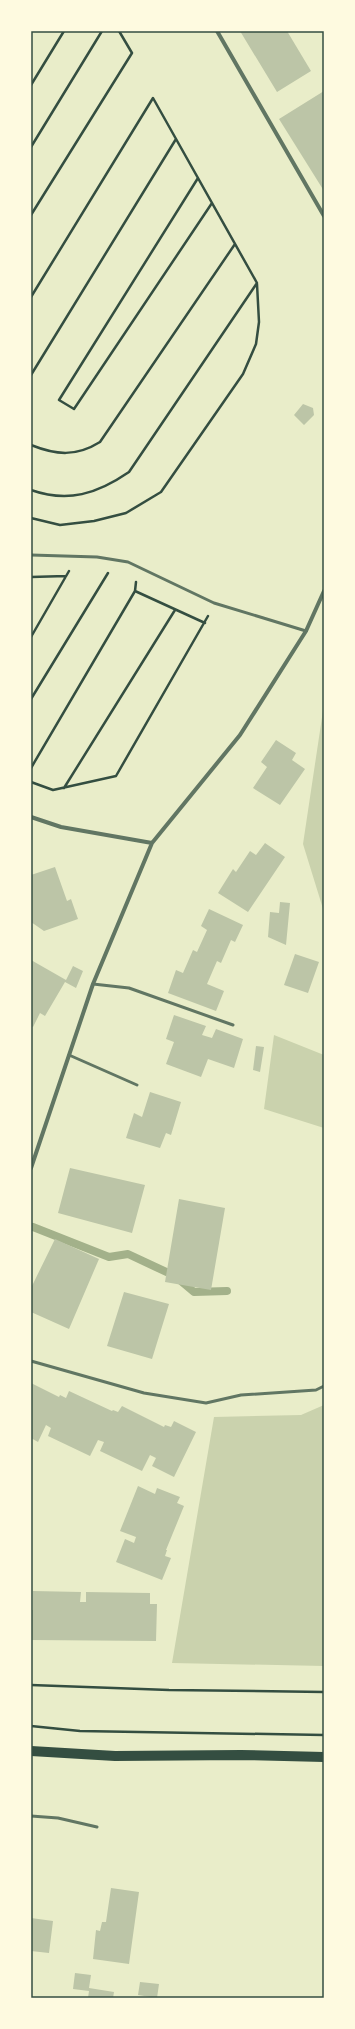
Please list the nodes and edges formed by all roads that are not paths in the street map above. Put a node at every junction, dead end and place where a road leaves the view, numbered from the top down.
1 (216, 31) edge
2 (324, 216) edge
3 (31, 555) edge
4 (324, 590) edge
5 (306, 631) junction
6 (31, 817) edge
7 (152, 843) junction
8 (93, 984) junction
9 (233, 1025) dead end
10 (69, 1055) junction
11 (137, 1085) dead end
12 (31, 1168) edge
13 (31, 1361) edge
14 (324, 1386) edge
15 (31, 1751) edge
16 (324, 1757) edge
17 (31, 1816) edge
18 (97, 1827) dead end

1 - 2 street
3 - 5 lane
4 - 5 street
5 - 7 street
6 - 7 street
7 - 8 street
8 - 9 lane
8 - 10 street
10 - 11 lane
10 - 12 street
13 - 14 lane
15 - 16 main road
17 - 18 lane

